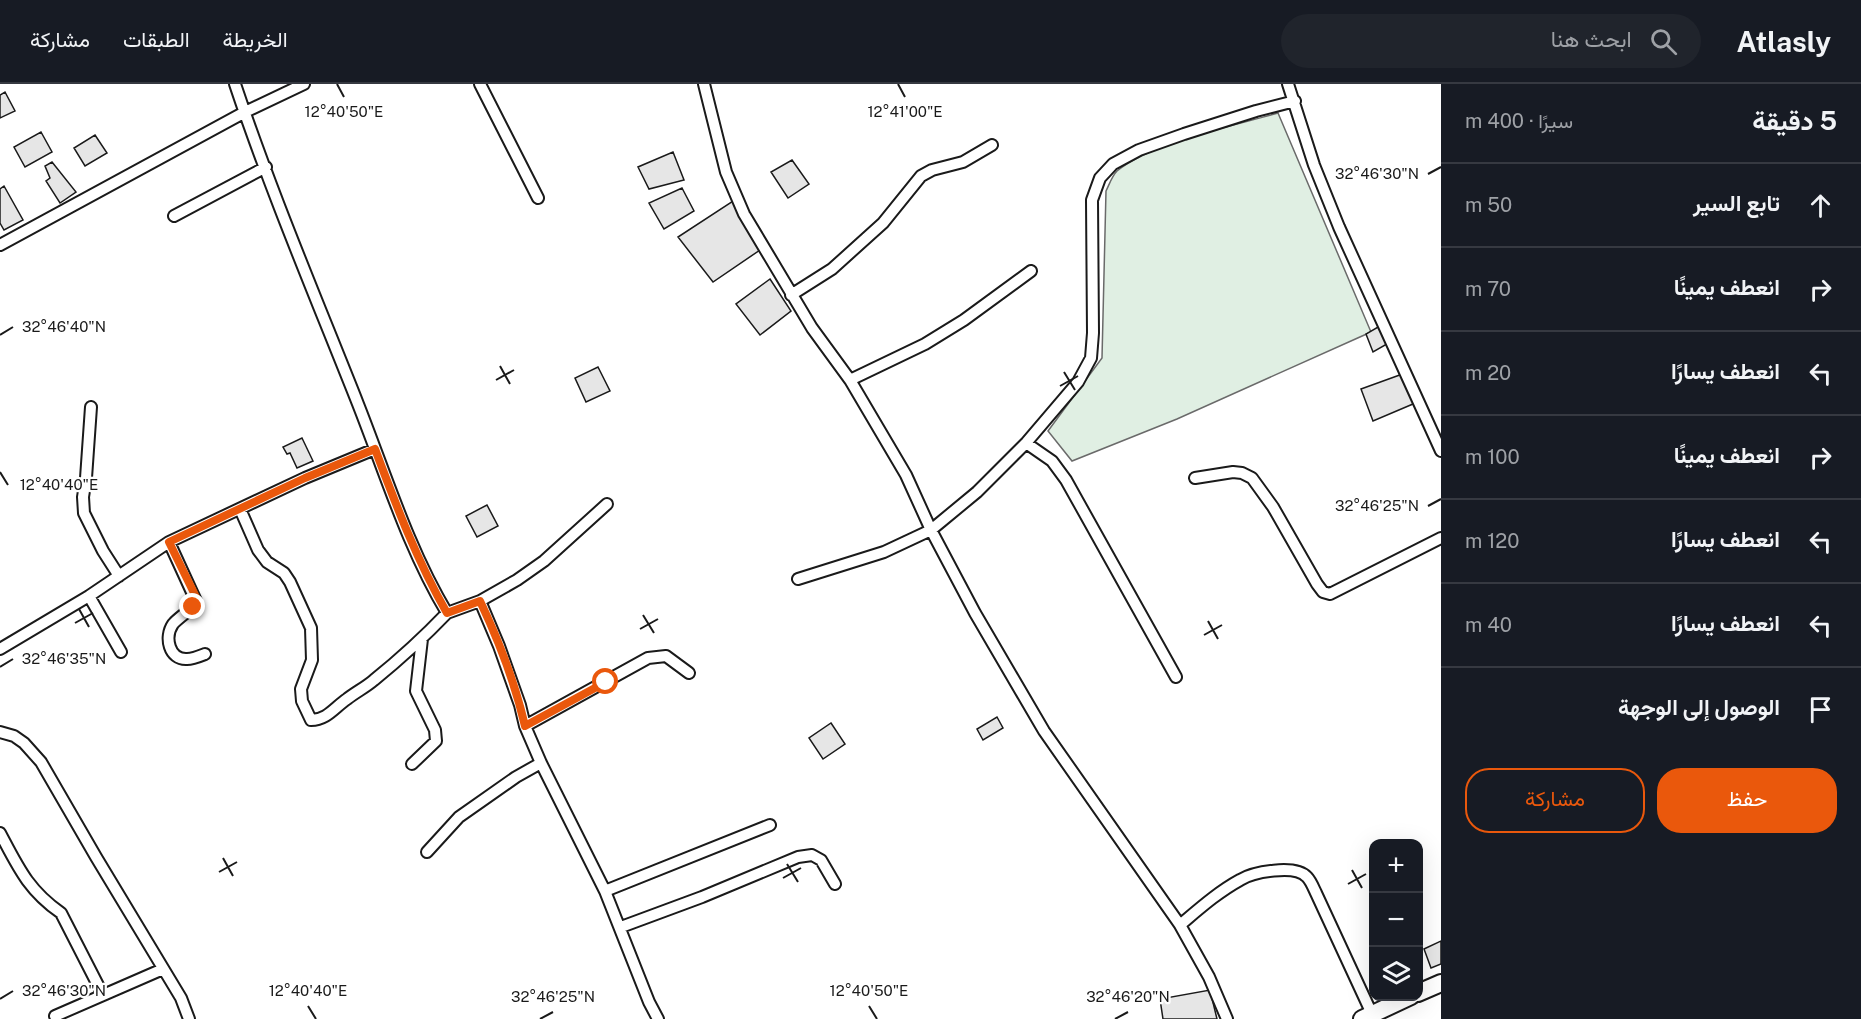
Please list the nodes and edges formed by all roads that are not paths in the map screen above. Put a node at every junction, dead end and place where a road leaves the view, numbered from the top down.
1 (236, 84) edge
2 (304, 84) edge
3 (480, 84) edge
4 (704, 84) edge
5 (1288, 84) edge
6 (1295, 101) junction
7 (245, 112) junction
8 (992, 145) dead end
9 (266, 167) junction
10 (538, 198) dead end
11 (174, 216) dead end
12 (0, 245) edge
13 (1031, 271) dead end
14 (791, 295) junction
15 (850, 380) junction
16 (91, 406) dead end
17 (1437, 433) edge
18 (1026, 443) junction
19 (375, 449) junction
20 (1441, 452) edge
21 (1195, 478) dead end
22 (607, 504) dead end
23 (240, 509) junction
24 (931, 530) junction
25 (1441, 538) edge
26 (169, 542) junction
27 (119, 576) junction
28 (798, 579) dead end
29 (89, 596) junction
30 (480, 601) junction
31 (447, 613) junction
32 (422, 639) junction
33 (0, 649) edge
34 (121, 652) dead end
35 (205, 654) dead end
36 (689, 673) dead end
37 (1176, 677) dead end
38 (525, 726) junction
39 (0, 732) edge
40 (540, 763) junction
41 (412, 764) dead end
42 (770, 825) dead end
43 (0, 832) edge
44 (427, 852) dead end
45 (835, 884) dead end
46 (605, 891) junction
47 (1179, 925) junction
48 (621, 927) junction
49 (163, 969) junction
50 (1441, 983) edge
51 (1423, 991) edge
52 (103, 995) junction
53 (1401, 1001) edge
54 (55, 1016) dead end
55 (1367, 1017) edge
56 (189, 1019) edge
57 (658, 1019) edge
58 (1227, 1019) edge

1 - 7 street
2 - 7 street
3 - 10 street
4 - 14 street
5 - 6 street
6 - 17 street
6 - 18 street
7 - 9 street
7 - 12 street
8 - 14 street
9 - 11 street
9 - 19 street
13 - 15 street
14 - 15 street
15 - 24 street
16 - 27 street
17 - 20 street
18 - 24 street
18 - 37 street
19 - 23 street
19 - 31 street
21 - 25 street
22 - 30 street
23 - 26 street
23 - 32 street
24 - 28 street
24 - 47 street
26 - 27 street
26 - 35 street
27 - 29 street
29 - 33 street
29 - 34 street
30 - 31 street
30 - 38 street
31 - 32 street
32 - 41 street
36 - 38 street
38 - 40 street
39 - 49 street
40 - 44 street
40 - 46 street
42 - 46 street
43 - 52 street
45 - 48 street
46 - 48 street
47 - 55 street
47 - 58 street
48 - 57 street
49 - 52 street
49 - 56 street
50 - 51 street
52 - 54 street
53 - 55 street

